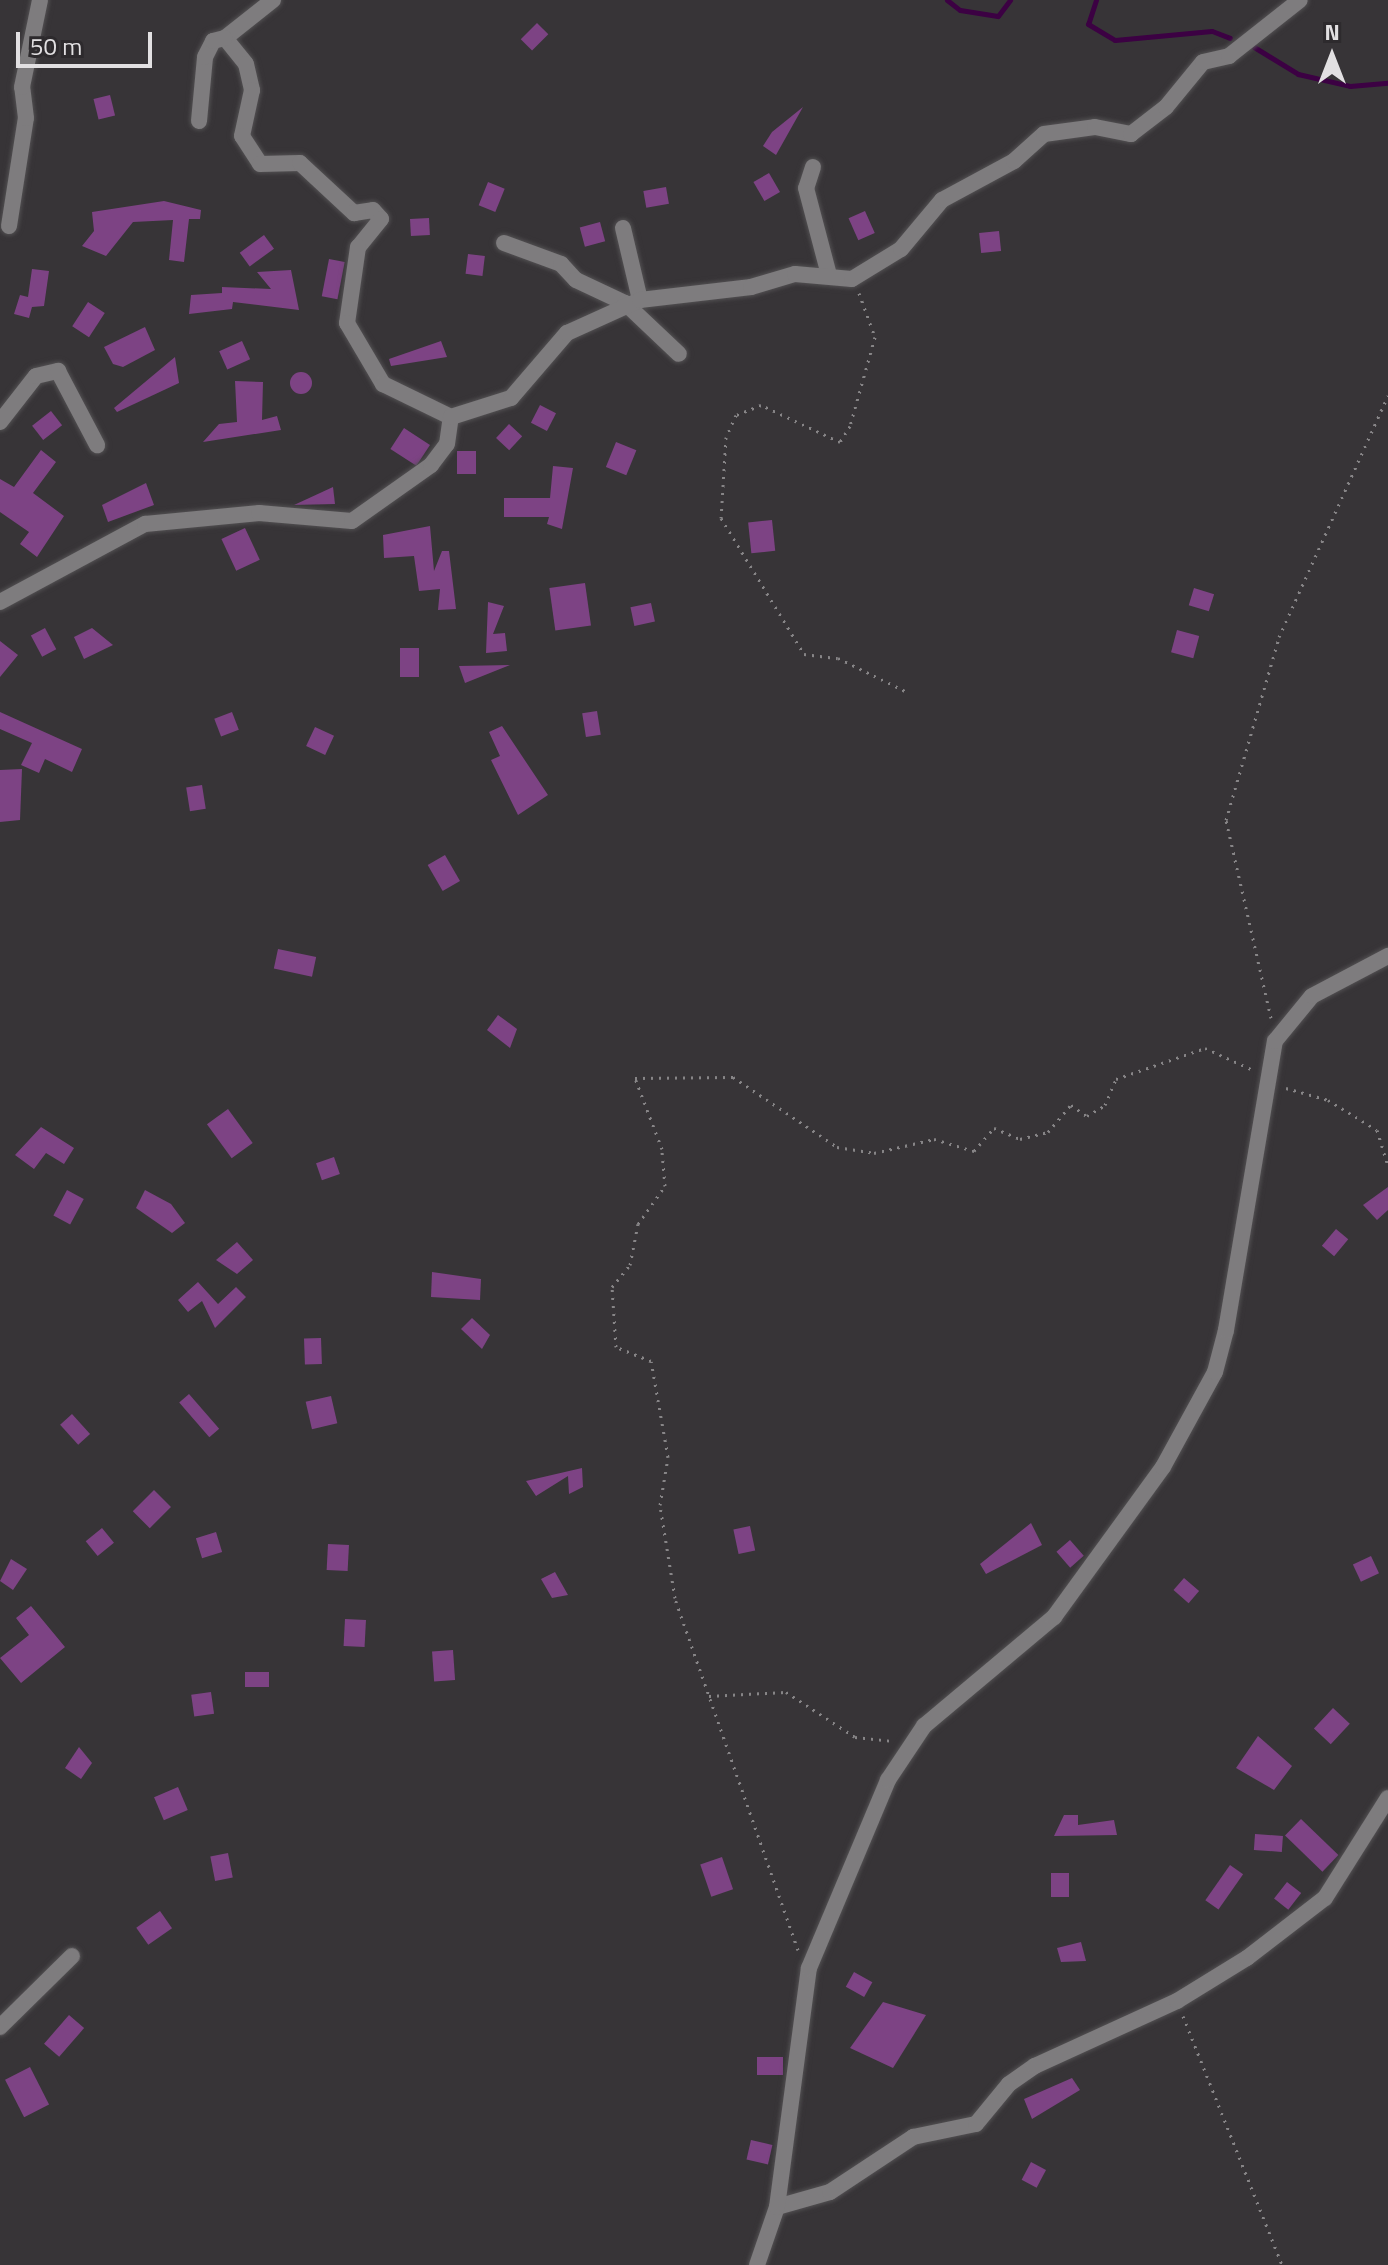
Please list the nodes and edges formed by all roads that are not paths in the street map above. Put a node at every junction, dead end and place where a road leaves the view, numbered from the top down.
1 (40, 0) edge
2 (273, 0) edge
3 (1300, 0) edge
4 (225, 38) junction
5 (199, 121) dead end
6 (813, 167) dead end
7 (9, 226) dead end
8 (623, 228) dead end
9 (504, 243) dead end
10 (829, 275) junction
11 (633, 301) junction
12 (679, 354) dead end
13 (451, 417) junction
14 (0, 422) edge
15 (97, 445) dead end
16 (0, 602) edge
17 (1388, 956) edge
18 (1388, 1798) edge
19 (72, 1956) dead end
20 (0, 2027) edge
21 (777, 2207) junction
22 (757, 2265) edge

1 - 7 street
2 - 4 street
3 - 10 street
4 - 5 street
4 - 13 street
6 - 10 street
8 - 11 street
9 - 11 street
10 - 11 street
11 - 12 street
11 - 13 street
13 - 16 street
14 - 15 street
17 - 21 street
18 - 21 street
19 - 20 street
21 - 22 street

